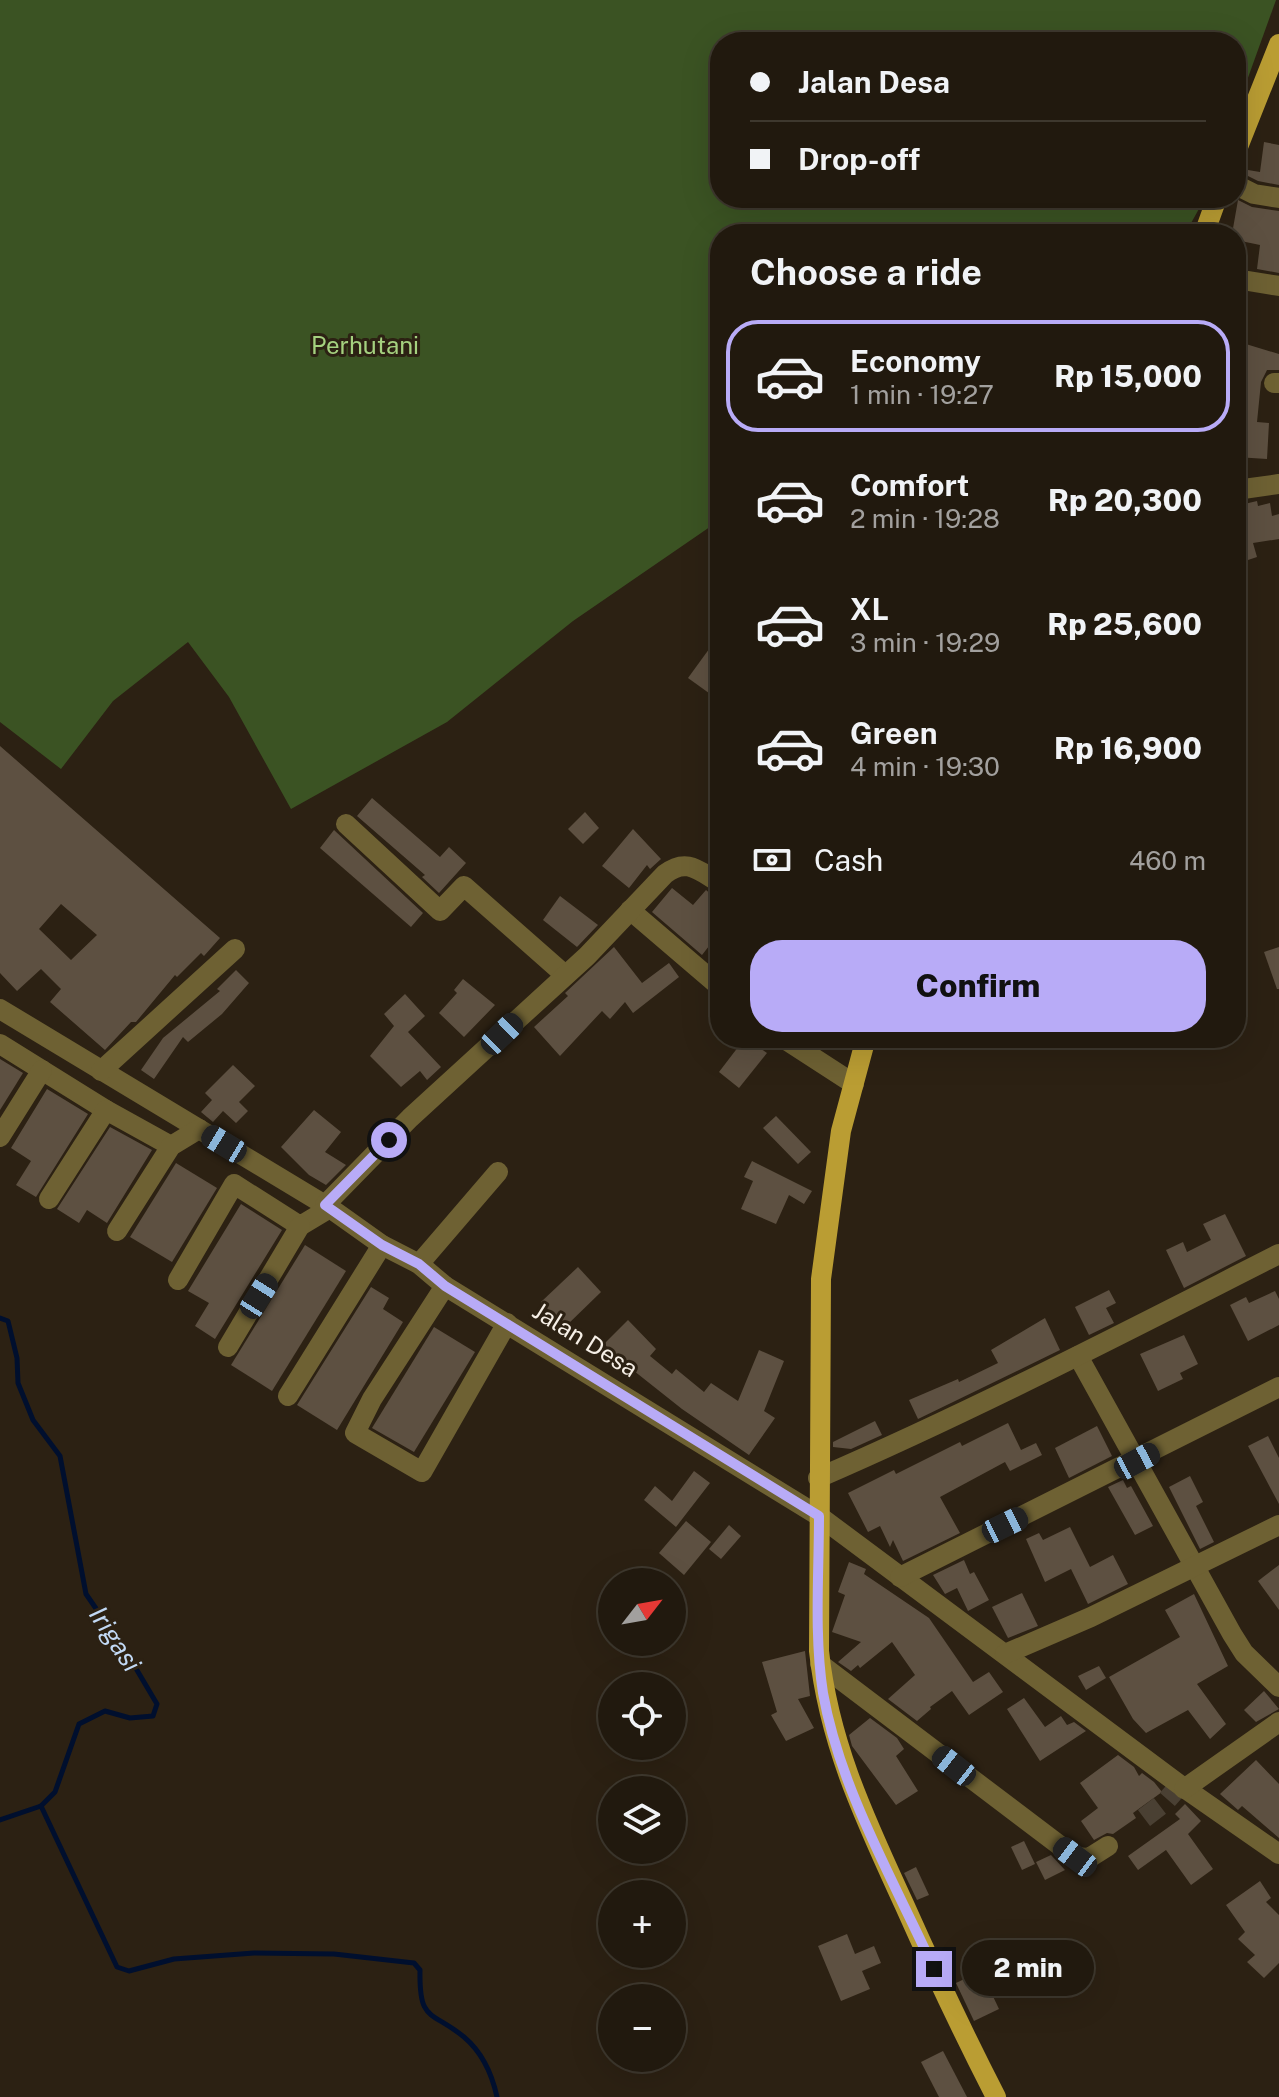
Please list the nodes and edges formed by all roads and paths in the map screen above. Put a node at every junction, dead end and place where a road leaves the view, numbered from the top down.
1 (1279, 44) edge
2 (1246, 127) edge
3 (1246, 190) edge
4 (1279, 198) edge
5 (1246, 281) edge
6 (1279, 286) edge
7 (1279, 484) edge
8 (1246, 489) edge
9 (346, 824) dead end
10 (710, 877) edge
11 (630, 910) junction
12 (235, 949) dead end
13 (565, 975) junction
14 (710, 978) edge
15 (0, 1009) edge
16 (0, 1044) edge
17 (798, 1048) edge
18 (863, 1048) edge
19 (42, 1070) junction
20 (101, 1071) junction
21 (854, 1084) junction
22 (106, 1110) junction
23 (199, 1129) junction
24 (0, 1137) edge
25 (171, 1146) junction
26 (498, 1172) dead end
27 (49, 1199) dead end
28 (328, 1207) junction
29 (300, 1226) junction
30 (117, 1231) dead end
31 (382, 1245) junction
32 (1279, 1254) edge
33 (419, 1264) junction
34 (178, 1280) dead end
35 (445, 1286) junction
36 (507, 1323) junction
37 (228, 1347) dead end
38 (1078, 1356) junction
39 (1279, 1387) edge
40 (288, 1396) dead end
41 (1137, 1461) junction
42 (818, 1478) junction
43 (819, 1516) junction
44 (1279, 1525) edge
45 (1195, 1568) junction
46 (900, 1577) junction
47 (1005, 1654) junction
48 (820, 1664) junction
49 (1279, 1687) edge
50 (1279, 1722) edge
51 (1184, 1789) junction
52 (1108, 1846) dead end
53 (1279, 1854) edge
54 (996, 2097) edge

1 - 2 main road
3 - 4 street
5 - 6 street
7 - 8 street
9 - 13 street
10 - 11 street
11 - 13 street
11 - 14 street
12 - 20 street
13 - 28 street
15 - 20 street, Jalan Desa
16 - 19 street
17 - 21 street
18 - 21 main road
19 - 22 street
19 - 24 street
20 - 23 street, Jalan Desa
21 - 42 main road
22 - 25 street
22 - 27 street
23 - 25 street
23 - 28 street, Jalan Desa
25 - 30 street
26 - 33 street
28 - 29 street
28 - 31 street, Jalan Desa
29 - 34 street
29 - 37 street
31 - 33 street, Jalan Desa
31 - 40 street
32 - 38 street
33 - 35 street, Jalan Desa
35 - 36 street, Jalan Desa
35 - 36 street
36 - 43 street, Jalan Desa
38 - 41 street
38 - 42 street
39 - 41 street
41 - 45 street
41 - 46 street
42 - 43 main road
43 - 46 street, Jalan Desa
43 - 48 main road
44 - 45 street
45 - 47 street
45 - 49 street
46 - 47 street, Jalan Desa
47 - 51 street, Jalan Desa
48 - 52 street
48 - 54 main road
50 - 51 street
51 - 53 street, Jalan Desa

